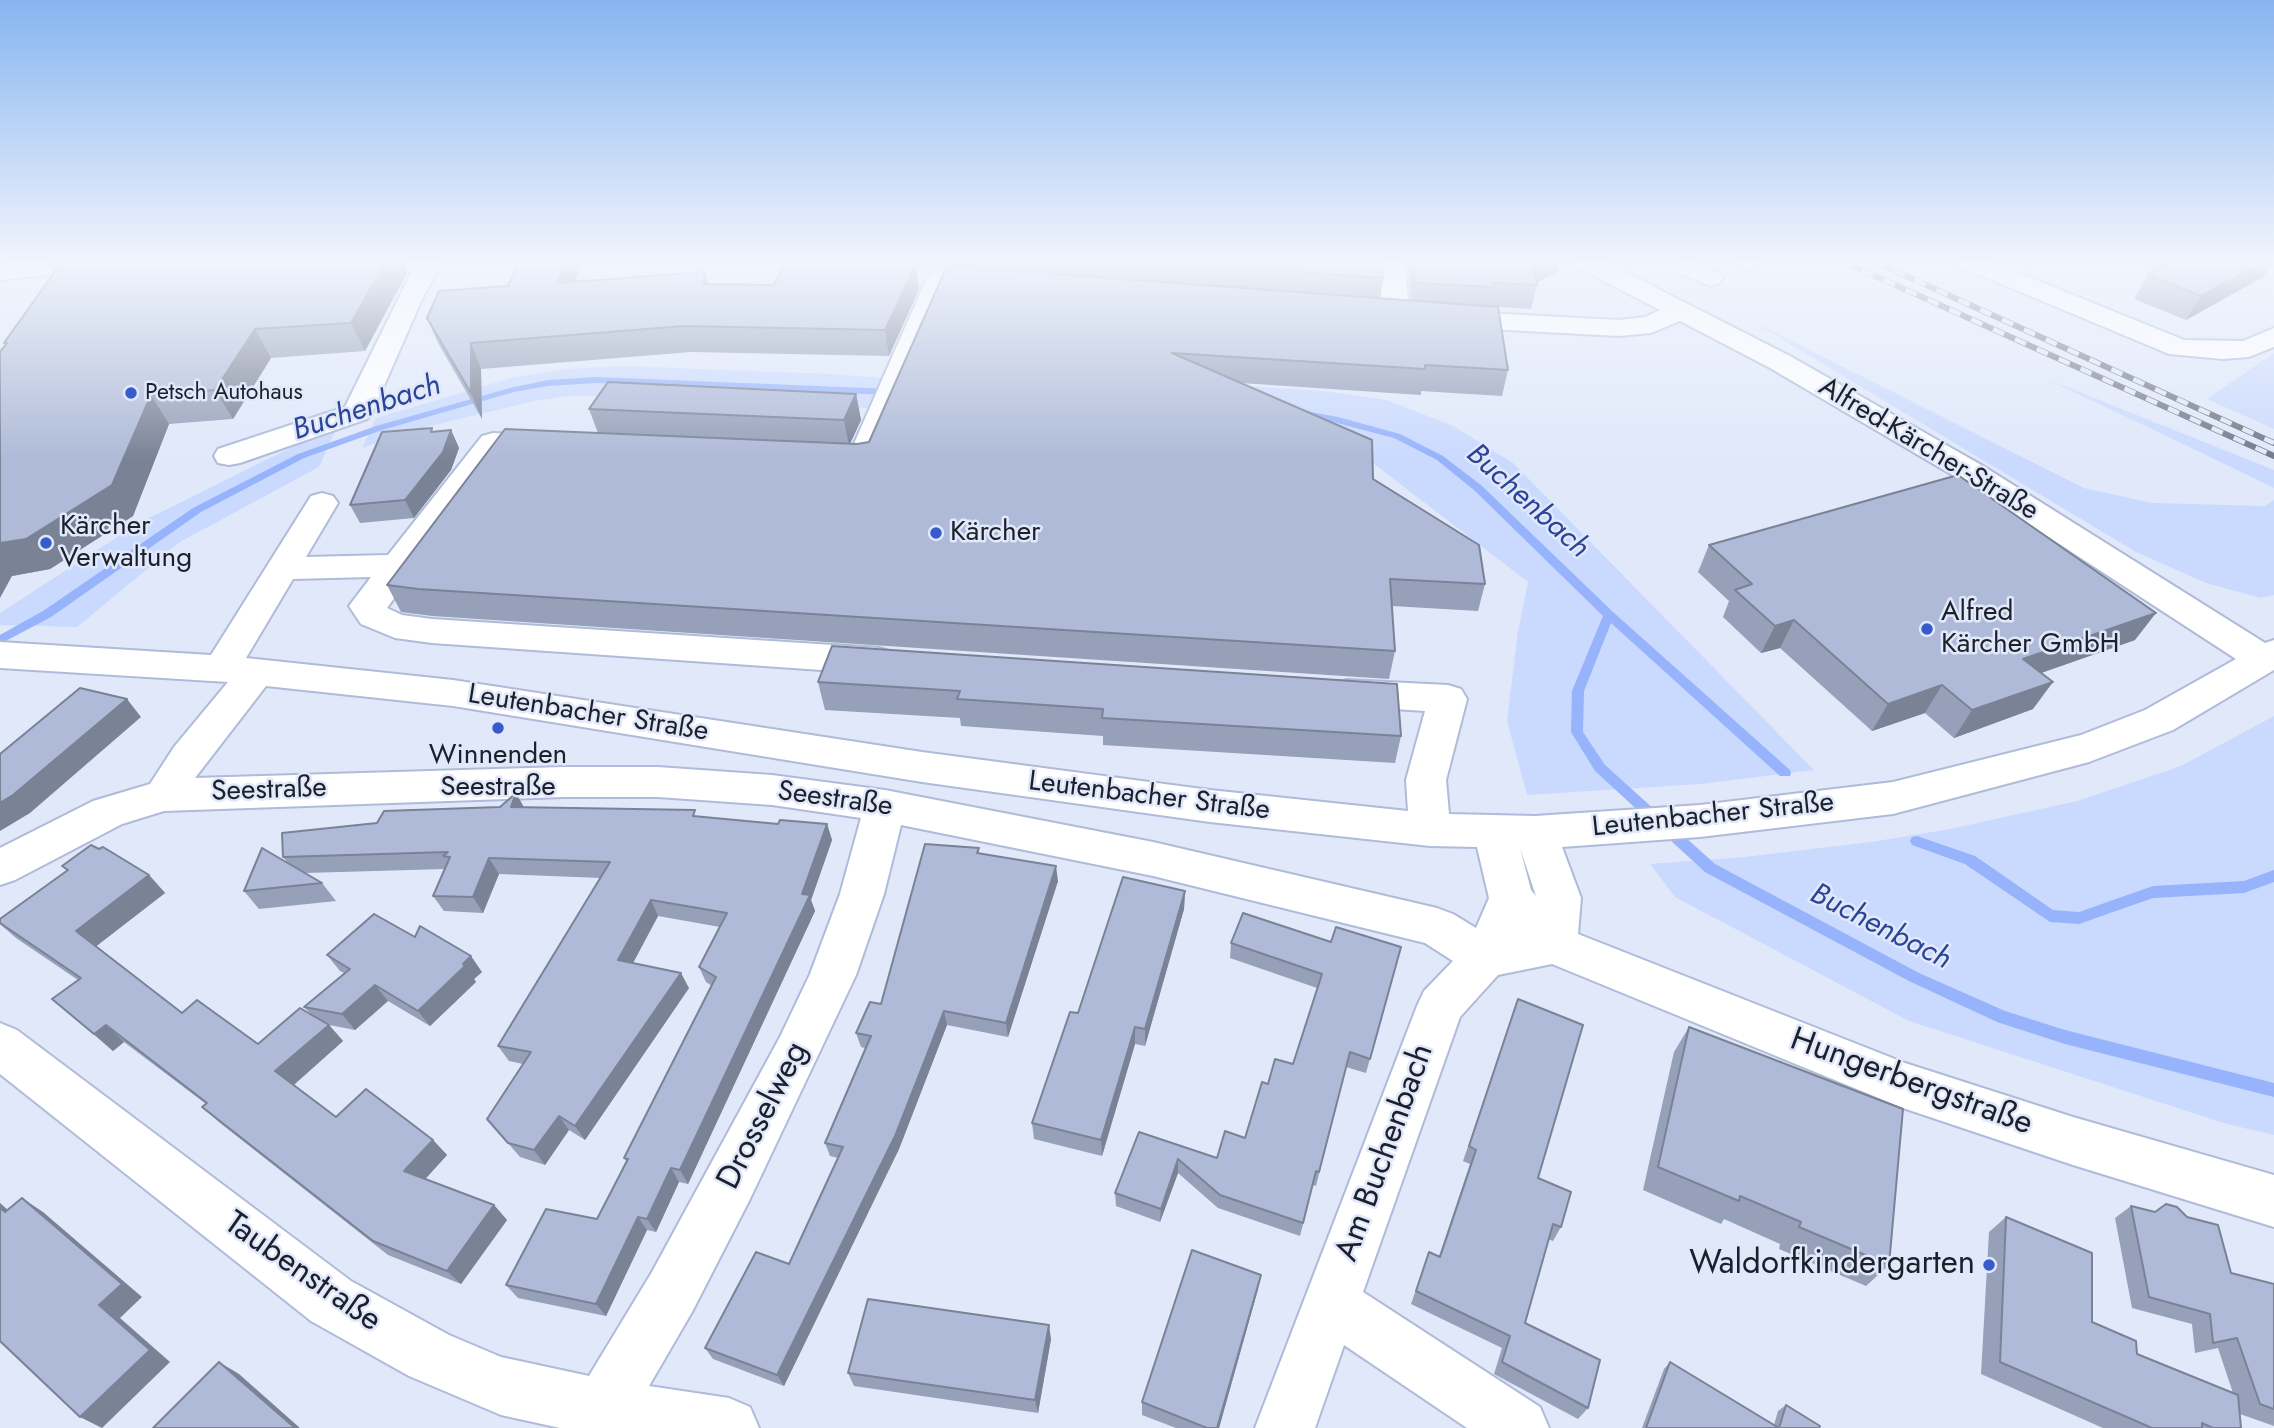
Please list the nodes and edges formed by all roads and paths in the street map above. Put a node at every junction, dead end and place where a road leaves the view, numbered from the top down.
1 (398, 327) edge
2 (919, 327) edge
3 (1594, 327) edge
4 (1634, 327) edge
5 (1713, 327) edge
6 (2127, 327) edge
7 (2274, 336) edge
8 (575, 446) edge
9 (229, 456) dead end
10 (835, 458) edge
11 (322, 503) dead end
12 (397, 566) junction
13 (281, 568) junction
14 (12, 656) edge
15 (2269, 656) edge
16 (905, 663) edge
17 (239, 669) junction
18 (1309, 690) edge
19 (164, 795) junction
20 (885, 806) junction
21 (1430, 830) junction
22 (1514, 831) junction
23 (0, 868) edge
24 (1511, 898) junction
25 (1554, 945) junction
26 (1485, 958) junction
27 (0, 1045) edge
28 (2274, 1201) edge
29 (1330, 1303) junction
30 (603, 1408) junction
31 (730, 1428) edge
32 (1285, 1428) edge
33 (1518, 1428) edge

1 - 9 street
2 - 10 street
3 - 4 street
5 - 15 street, Alfred-Kärcher-Straße
6 - 7 street
8 - 12 street
11 - 13 street, Seestraße
12 - 13 street
12 - 16 street
13 - 17 street, Seestraße
14 - 17 street, Leutenbacher Straße
15 - 22 street, Leutenbacher Straße
17 - 19 street, Seestraße
17 - 21 street, Leutenbacher Straße
18 - 21 street
19 - 20 street, Seestraße
19 - 23 street, Seestraße
20 - 26 street, Seestraße
20 - 30 street, Drosselweg
21 - 22 street, Leutenbacher Straße
22 - 24 street
22 - 25 street
24 - 25 street
24 - 26 street, Am Buchenbach
25 - 26 street
25 - 28 street, Hungerbergstraße
26 - 29 street, Am Buchenbach
27 - 30 street, Taubenstraße
29 - 32 street, Am Buchenbach
29 - 33 street
30 - 31 street, Taubenstraße

